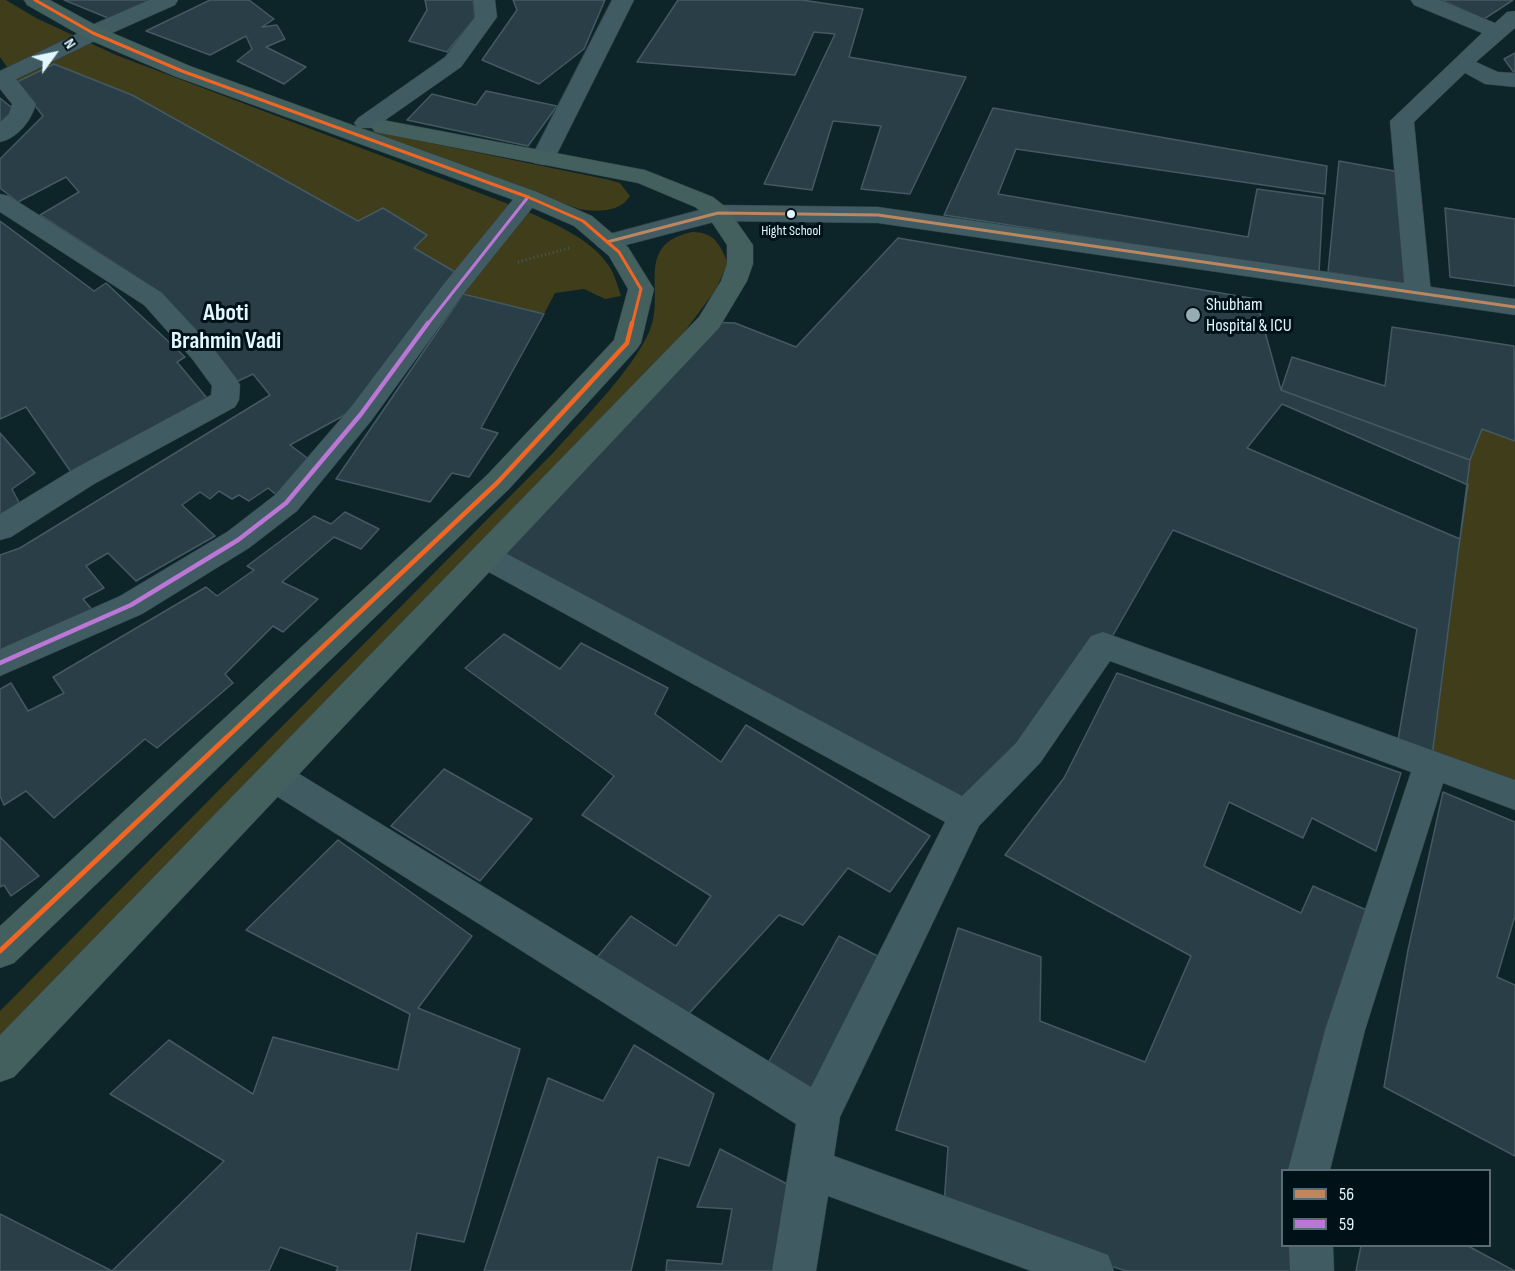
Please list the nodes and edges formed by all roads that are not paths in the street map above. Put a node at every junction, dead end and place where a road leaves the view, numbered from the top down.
1 (35, 0) edge
2 (167, 0) edge
3 (484, 0) edge
4 (623, 0) edge
5 (1422, 0) edge
6 (1515, 17) edge
7 (1496, 31) junction
8 (93, 33) junction
9 (1462, 63) junction
10 (2, 79) edge
11 (1515, 80) edge
12 (290, 110) junction
13 (366, 123) junction
14 (0, 135) edge
15 (543, 158) junction
16 (528, 197) junction
17 (0, 201) edge
18 (718, 213) junction
19 (592, 244) junction
20 (1418, 293) junction
21 (1515, 308) edge
22 (0, 529) edge
23 (485, 556) junction
24 (0, 663) edge
25 (1431, 764) junction
26 (275, 777) junction
27 (1515, 795) edge
28 (966, 816) junction
29 (0, 951) edge
30 (0, 1063) edge
31 (819, 1115) junction
32 (1310, 1169) edge
33 (810, 1170) junction
34 (1311, 1247) edge
35 (794, 1271) edge
36 (1092, 1271) edge
37 (1312, 1271) edge

1 - 8 highway
2 - 8 street
3 - 13 street
4 - 15 street
5 - 7 street
6 - 7 street
7 - 9 street
8 - 10 street
8 - 12 highway
9 - 11 street
9 - 20 street
10 - 14 street
12 - 13 highway
12 - 16 highway
13 - 15 highway
15 - 18 highway
16 - 19 highway
16 - 24 street
17 - 22 street
18 - 19 street
18 - 20 street
18 - 23 highway
19 - 29 highway
20 - 21 street
23 - 26 highway
23 - 28 street
25 - 27 street
25 - 28 street
25 - 32 street
26 - 30 highway
26 - 31 street
28 - 31 street
31 - 33 street
33 - 35 street
33 - 36 street
34 - 37 street

